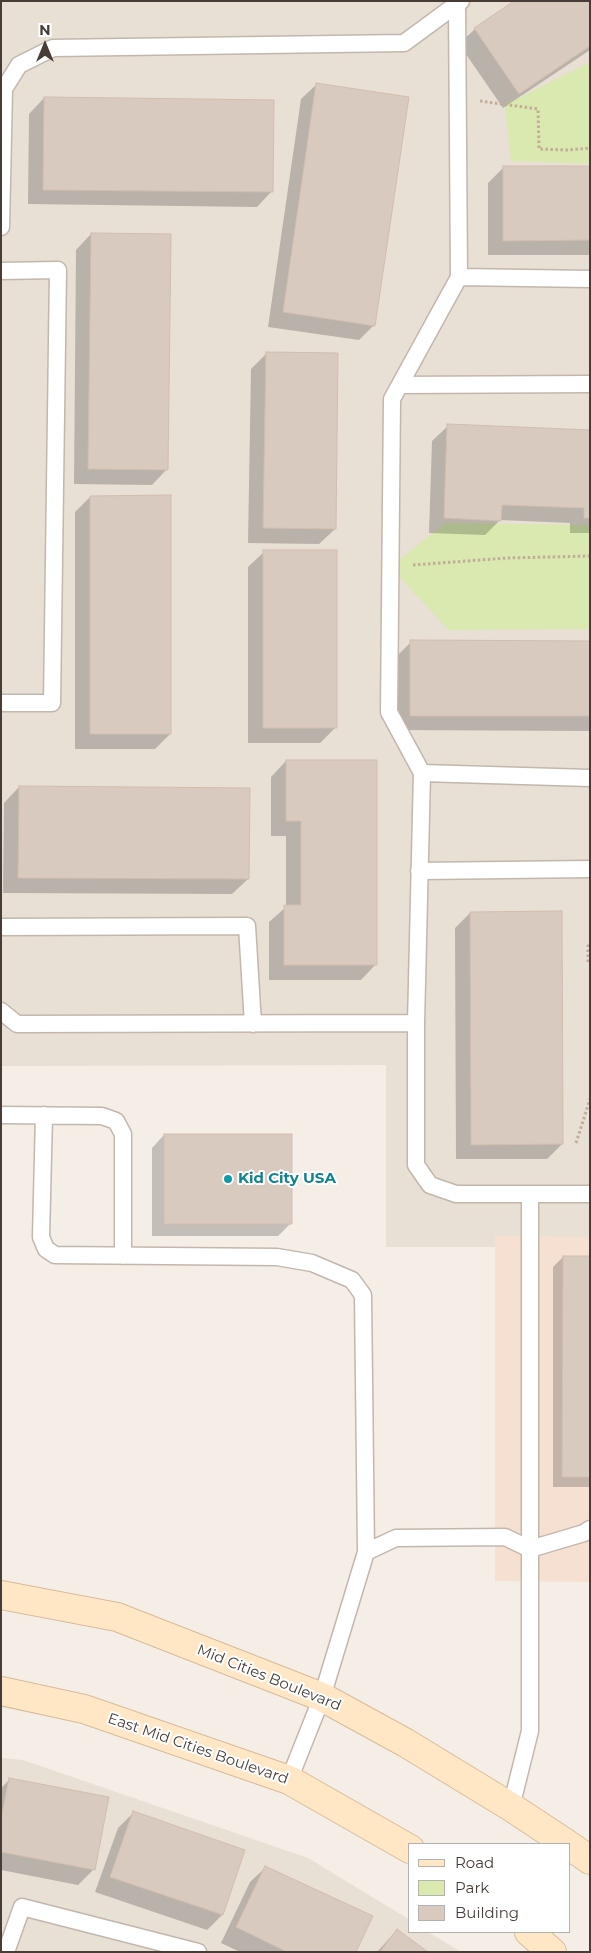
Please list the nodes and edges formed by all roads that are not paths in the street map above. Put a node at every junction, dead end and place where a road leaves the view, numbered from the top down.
1 (459, 3) edge
2 (1, 226) edge
3 (1, 271) edge
4 (458, 277) junction
5 (590, 279) edge
6 (400, 384) junction
7 (590, 384) edge
8 (1, 703) edge
9 (1, 711) edge
10 (1, 718) edge
11 (422, 773) junction
12 (590, 778) edge
13 (590, 869) edge
14 (419, 871) junction
15 (1, 927) edge
16 (1, 1011) edge
17 (416, 1023) junction
18 (253, 1024) junction
19 (1, 1115) edge
20 (44, 1115) junction
21 (530, 1194) junction
22 (590, 1194) edge
23 (123, 1256) junction
24 (590, 1529) edge
25 (530, 1548) junction
26 (366, 1552) junction
27 (1, 1595) edge
28 (1, 1691) edge
29 (322, 1697) junction
30 (289, 1780) junction
31 (511, 1807) junction
32 (565, 1843) edge
33 (571, 1847) edge
34 (408, 1848) edge
35 (590, 1860) edge
36 (530, 1933) edge
37 (6, 1952) edge
38 (198, 1952) edge
39 (552, 1952) edge

1 - 2 lane
1 - 4 lane
3 - 8 lane
4 - 5 lane
4 - 6 lane
6 - 7 lane
6 - 11 lane
9 - 10 lane
11 - 12 lane
11 - 14 lane
13 - 14 lane
14 - 17 lane
15 - 18 lane
16 - 18 lane
17 - 18 lane
17 - 21 lane
19 - 20 lane
20 - 23 lane
20 - 23 lane
21 - 22 lane
21 - 25 lane
23 - 26 lane
24 - 25 lane
25 - 26 lane
25 - 31 lane
26 - 29 lane
27 - 29 main road, Mid Cities Boulevard
28 - 30 main road, East Mid Cities Boulevard
29 - 30 lane
29 - 31 main road, Mid Cities Boulevard
30 - 34 main road, East Mid Cities Boulevard
31 - 32 main road, Mid Cities Boulevard
33 - 35 main road
36 - 39 main road
37 - 38 lane

